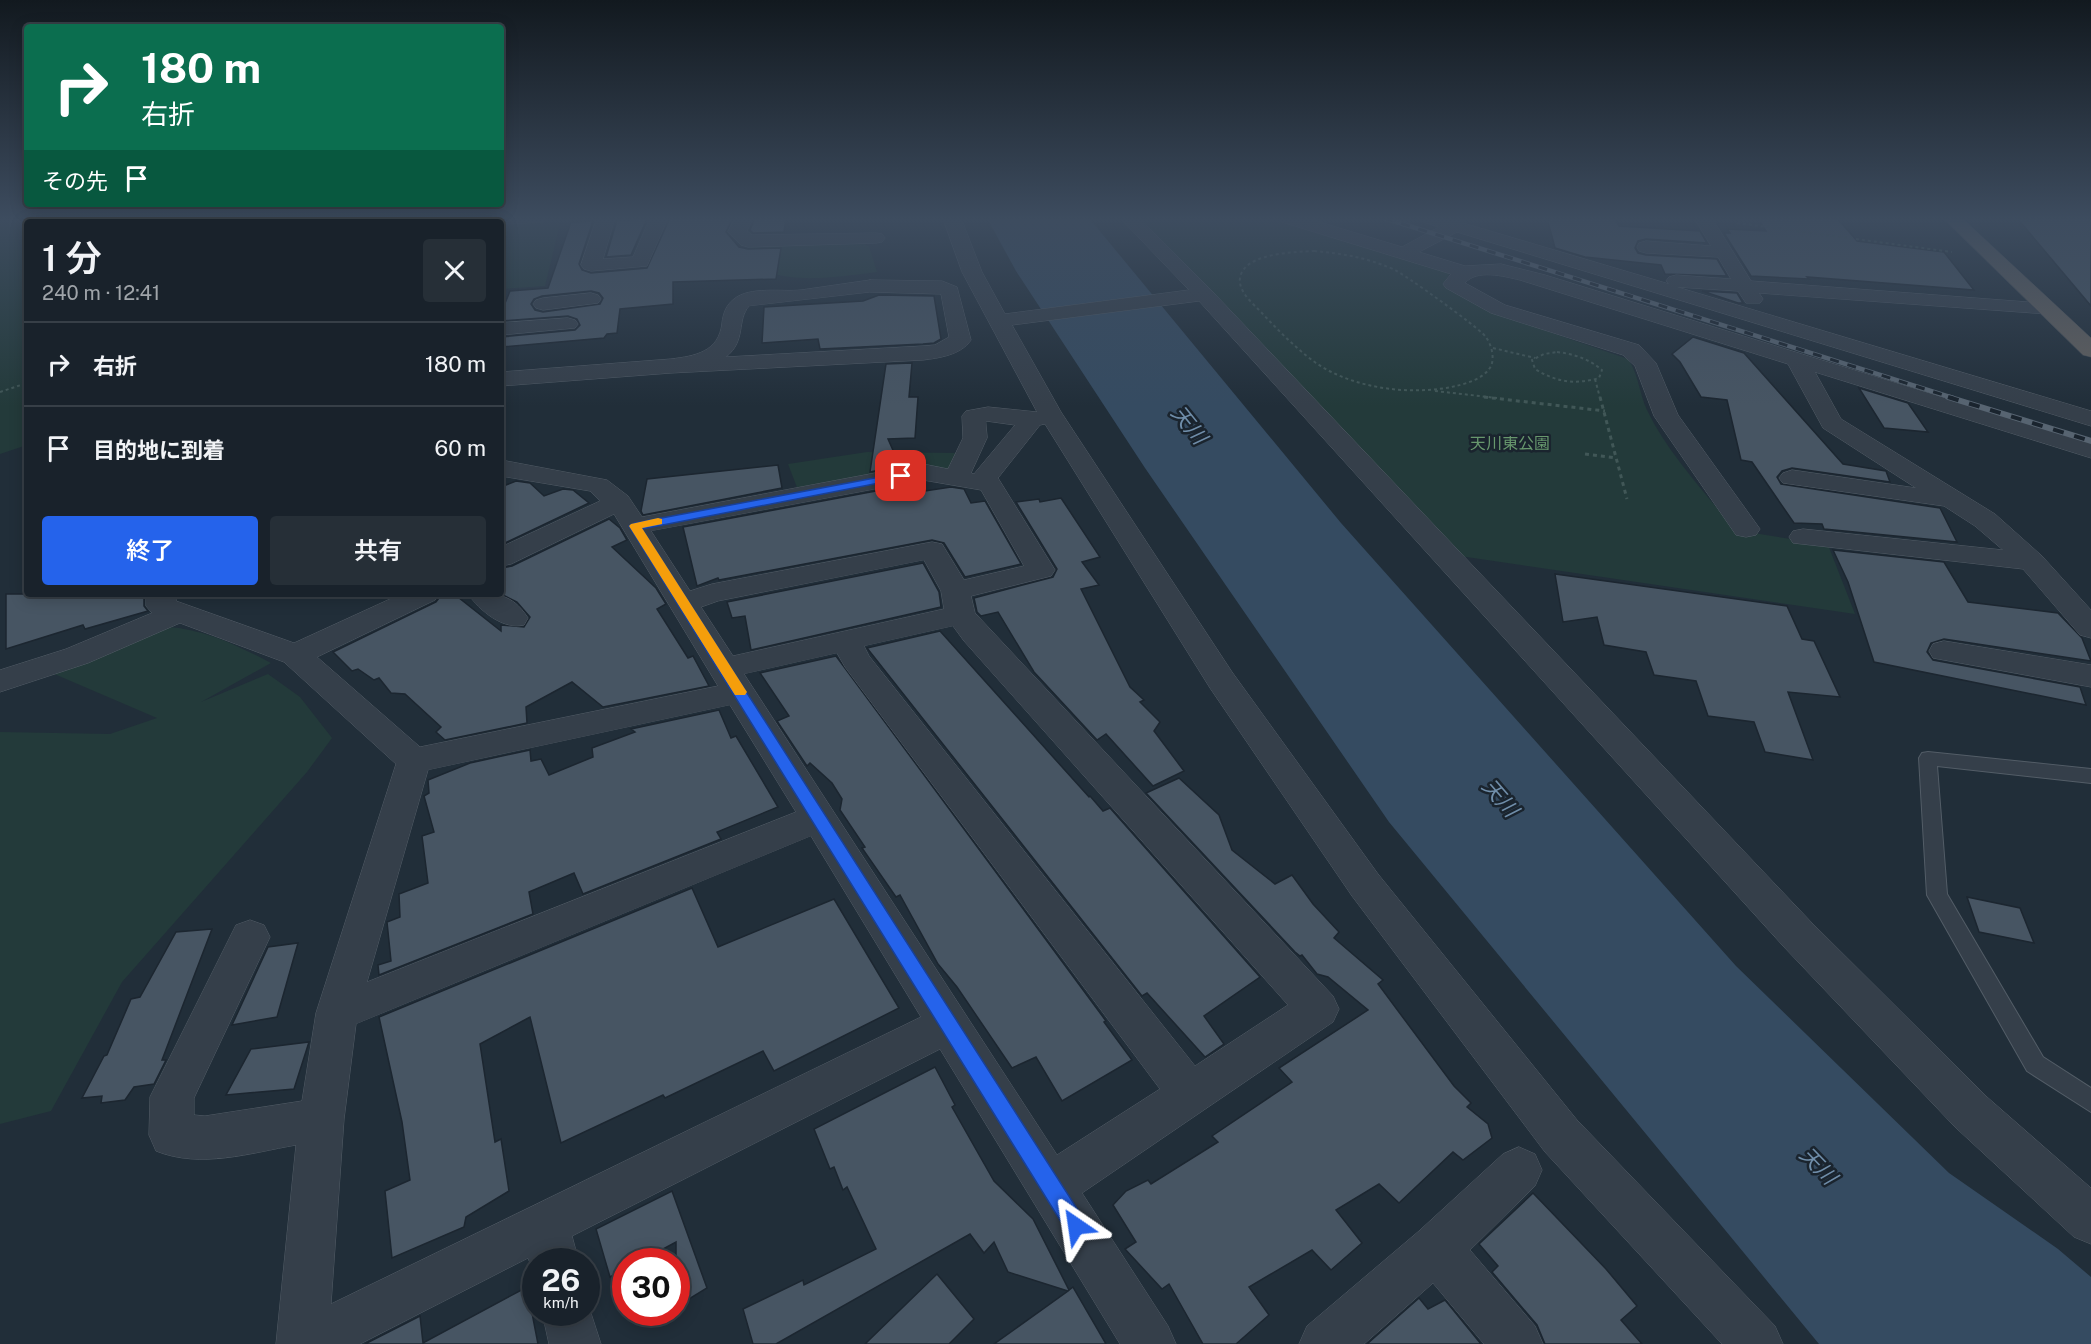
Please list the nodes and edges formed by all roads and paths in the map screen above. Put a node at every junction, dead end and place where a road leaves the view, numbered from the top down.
1 (976, 281) edge
2 (1191, 281) edge
3 (1239, 281) edge
4 (1411, 281) edge
5 (1456, 281) edge
6 (1539, 281) edge
7 (1633, 281) edge
8 (1670, 281) edge
9 (1741, 281) edge
10 (2019, 281) edge
11 (1743, 285) junction
12 (1204, 294) junction
13 (591, 300) dead end
14 (2047, 308) junction
15 (997, 321) junction
16 (1770, 323) junction
17 (568, 324) dead end
18 (536, 327) junction
19 (504, 329) edge
20 (1493, 348) junction
21 (2091, 350) edge
22 (1535, 358) junction
23 (1797, 359) junction
24 (671, 366) junction
25 (504, 379) edge
26 (1595, 380) junction
27 (24, 384) edge
28 (1428, 390) junction
29 (0, 392) edge
30 (1605, 411) junction
31 (1042, 418) junction
32 (2091, 419) edge
33 (2091, 451) edge
34 (1585, 454) dead end
35 (1616, 458) junction
36 (504, 469) edge
37 (1792, 478) dead end
38 (968, 480) junction
39 (1627, 499) dead end
40 (1955, 501) junction
41 (627, 514) junction
42 (1746, 529) dead end
43 (1803, 537) dead end
44 (504, 557) edge
45 (2032, 562) junction
46 (419, 597) edge
47 (487, 597) edge
48 (169, 603) edge
49 (683, 603) junction
50 (958, 603) junction
51 (513, 618) dead end
52 (2088, 621) edge
53 (847, 642) junction
54 (1944, 651) dead end
55 (295, 655) junction
56 (2091, 676) edge
57 (732, 680) junction
58 (0, 681) edge
59 (414, 761) junction
60 (2091, 776) edge
61 (819, 818) junction
62 (250, 937) dead end
63 (337, 1013) junction
64 (949, 1024) junction
65 (1191, 1095) junction
66 (2091, 1101) edge
67 (321, 1119) junction
68 (1519, 1170) dead end
69 (1051, 1186) junction
70 (2091, 1220) edge
71 (550, 1243) edge
72 (1436, 1248) junction
73 (570, 1326) edge
74 (303, 1344) edge
75 (575, 1344) edge
76 (1150, 1344) edge
77 (1325, 1344) edge
78 (1517, 1344) edge
79 (1757, 1344) edge

1 - 15 street
2 - 12 street
3 - 28 path
4 - 20 path
5 - 42 street
6 - 23 street
7 - 16 street
8 - 11 street
9 - 11 street
10 - 14 highway
11 - 14 street
11 - 16 street
12 - 15 street
12 - 70 street
13 - 18 street
14 - 21 highway
15 - 31 street
16 - 32 street
17 - 18 street
18 - 19 street
20 - 22 path
20 - 28 path
22 - 26 path
22 - 26 path
23 - 33 street
23 - 40 street
24 - 24 street
24 - 25 street
26 - 30 path
27 - 29 path
28 - 30 path
30 - 35 path
31 - 38 street
31 - 38 street
31 - 79 street
34 - 35 path
35 - 39 path
36 - 41 street
37 - 40 street
38 - 41 street
38 - 50 street
40 - 45 street
41 - 44 street
41 - 49 street
43 - 45 street
45 - 52 street
46 - 55 street
47 - 51 street
48 - 55 street
48 - 58 street
49 - 50 street
49 - 57 street
50 - 53 street
50 - 65 street
53 - 57 street
53 - 65 street
54 - 56 street
55 - 59 street
57 - 59 street
57 - 61 street
59 - 63 street
60 - 66 lane
61 - 63 street
61 - 64 street
62 - 67 street
63 - 67 street
64 - 69 street
64 - 71 street
65 - 69 street
67 - 74 street
68 - 72 street
69 - 76 street
71 - 74 street
72 - 77 street
72 - 78 street
73 - 75 street

